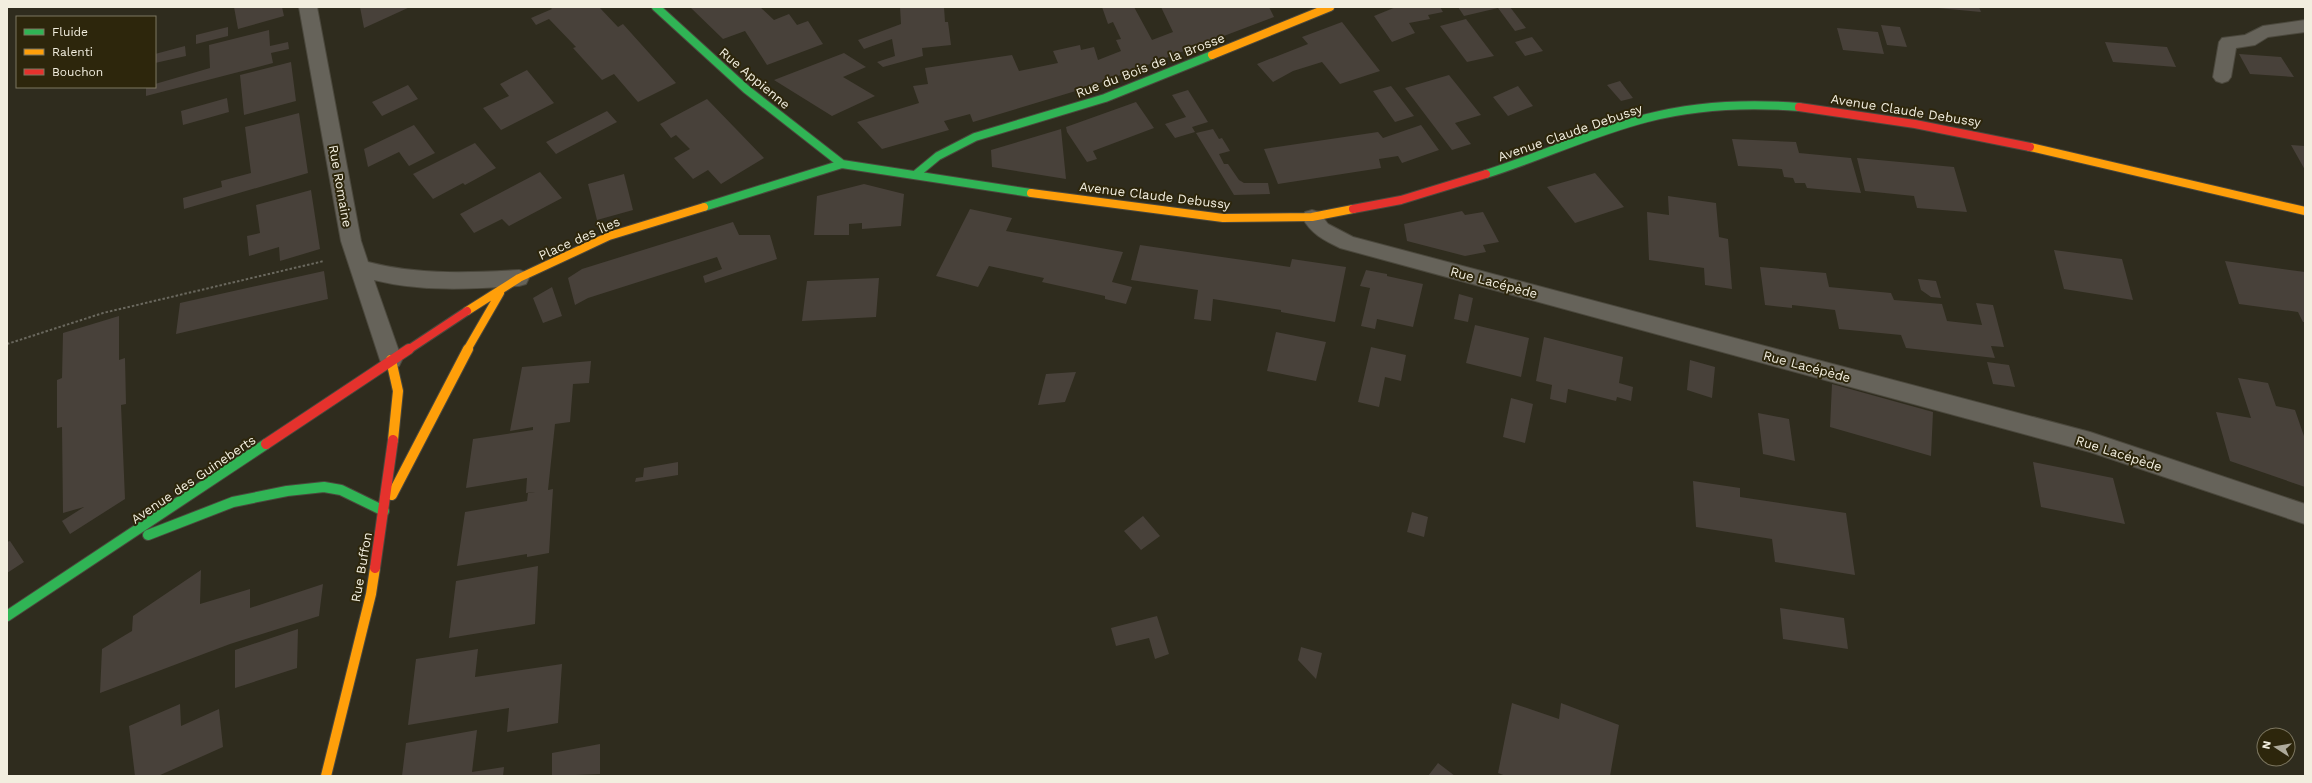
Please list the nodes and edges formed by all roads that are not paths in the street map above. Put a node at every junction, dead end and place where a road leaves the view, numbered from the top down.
1 (308, 7) edge
2 (656, 7) edge
3 (1330, 7) edge
4 (2305, 26) edge
5 (2222, 77) dead end
6 (842, 164) junction
7 (915, 175) junction
8 (2305, 211) edge
9 (1312, 217) junction
10 (358, 261) junction
11 (520, 278) junction
12 (501, 290) junction
13 (391, 360) junction
14 (384, 511) junction
15 (2305, 514) edge
16 (108, 551) junction
17 (7, 616) edge
18 (326, 776) edge

1 - 10 street, Rue Romaine
2 - 6 main road, Rue Appienne
3 - 7 main road, Rue du Bois de la Brosse
4 - 5 street
6 - 7 main road, Avenue Claude Debussy
6 - 11 main road, Place des Îles
7 - 9 main road, Avenue Claude Debussy
8 - 9 main road, Avenue Claude Debussy
9 - 15 street, Rue Lacépède
10 - 11 street
10 - 13 street, Rue Romaine
11 - 12 main road, Place des Îles
12 - 13 main road, Place des Îles
12 - 14 main road
13 - 14 main road, Rue Buffon
13 - 16 main road, Avenue des Guineberts
14 - 16 main road
14 - 18 main road, Rue Buffon
16 - 17 main road, Avenue des Guineberts

